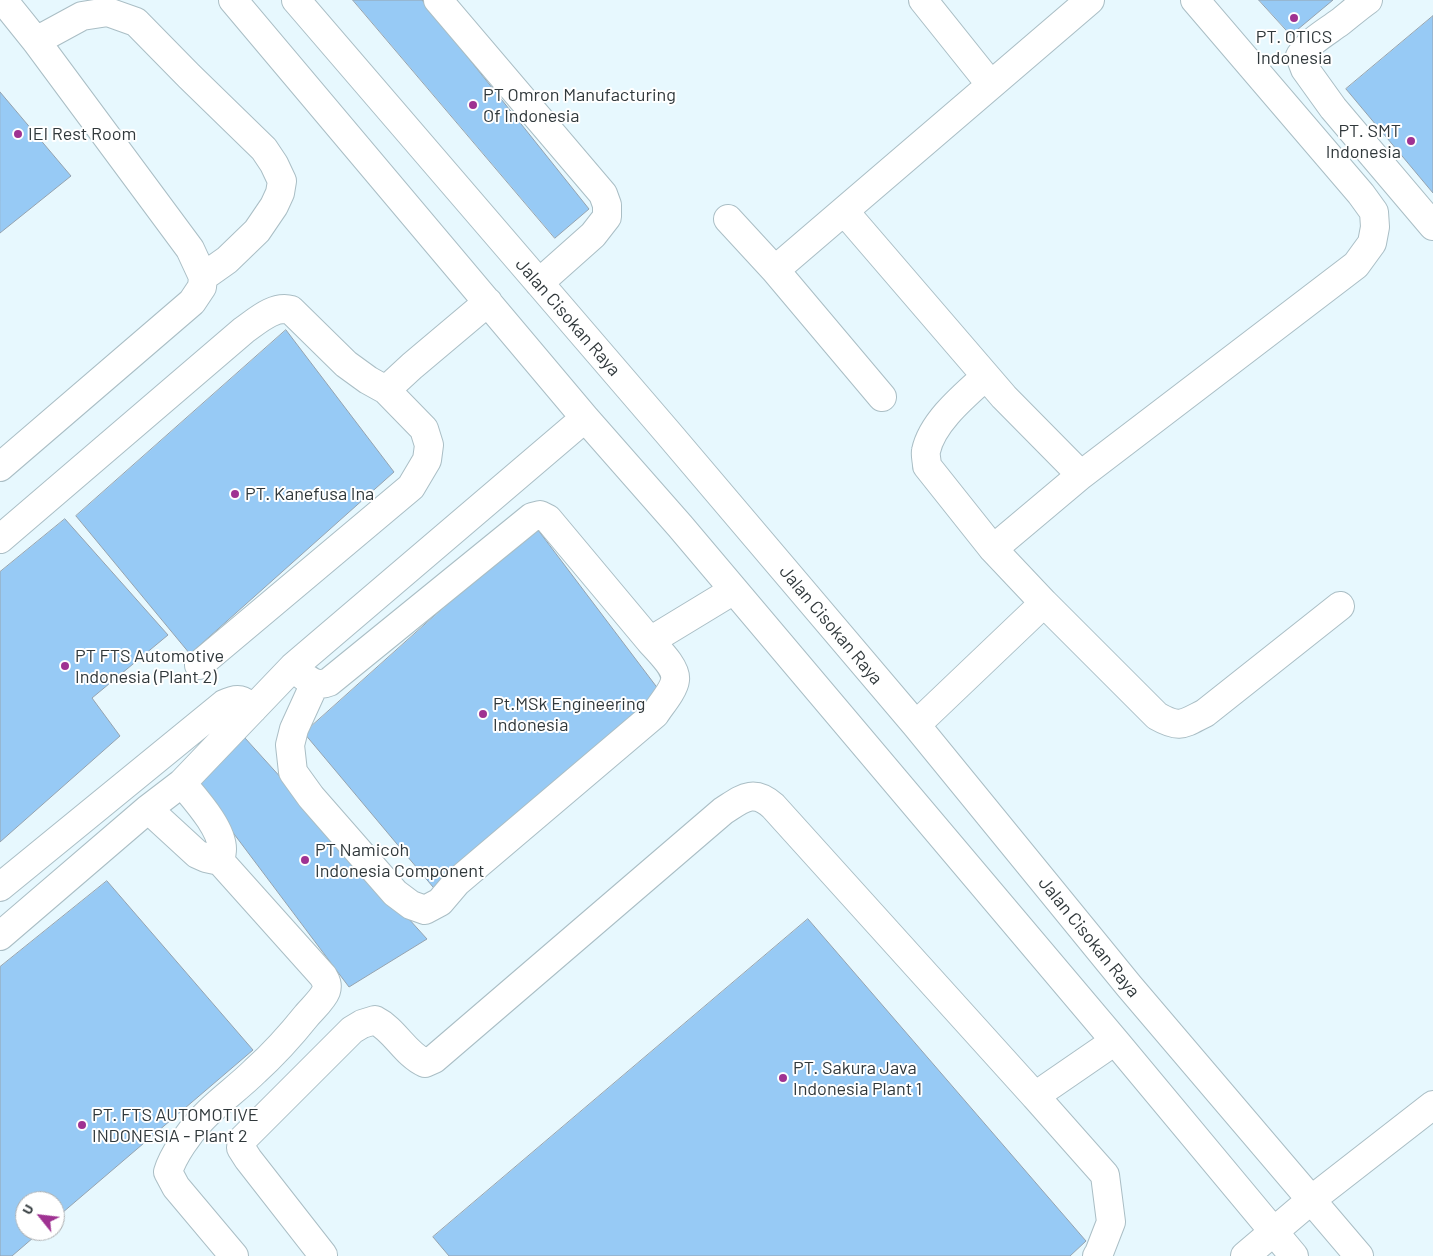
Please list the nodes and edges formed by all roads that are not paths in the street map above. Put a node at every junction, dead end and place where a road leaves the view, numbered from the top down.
1 (3, 0) edge
2 (296, 0) edge
3 (438, 0) edge
4 (923, 0) edge
5 (1090, 0) edge
6 (1195, 0) edge
7 (1368, 0) edge
8 (242, 3) edge
9 (36, 41) junction
10 (991, 85) junction
11 (844, 211) junction
12 (728, 219) dead end
13 (1433, 226) edge
14 (775, 270) junction
15 (202, 277) junction
16 (539, 283) junction
17 (488, 302) junction
18 (986, 376) junction
19 (386, 390) junction
20 (882, 396) dead end
21 (585, 418) junction
22 (0, 467) edge
23 (1081, 475) junction
24 (0, 539) edge
25 (993, 549) junction
26 (734, 590) junction
27 (1044, 603) junction
28 (1340, 606) dead end
29 (650, 641) junction
30 (200, 665) dead end
31 (293, 667) junction
32 (315, 683) junction
33 (253, 710) junction
34 (916, 725) junction
35 (182, 783) junction
36 (148, 809) junction
37 (220, 861) junction
38 (0, 887) edge
39 (0, 936) edge
40 (1115, 1041) junction
41 (1036, 1096) junction
42 (1433, 1105) edge
43 (1311, 1200) junction
44 (1273, 1232) junction
45 (323, 1255) edge
46 (234, 1256) edge
47 (1097, 1256) edge
48 (1245, 1256) edge
49 (1294, 1256) edge
50 (1359, 1256) edge

1 - 9 street
2 - 16 street, Jalan Cisokan Raya
3 - 16 street
4 - 10 street
5 - 10 street
6 - 23 street
7 - 13 street
8 - 17 street
9 - 15 street
9 - 15 street
10 - 11 street
11 - 14 street
11 - 18 street
12 - 14 street
14 - 20 street
15 - 22 street
16 - 34 street, Jalan Cisokan Raya
17 - 19 street
17 - 21 street
18 - 23 street
18 - 25 street
19 - 24 street
19 - 30 street
21 - 26 street
21 - 31 street
23 - 25 street
25 - 27 street
26 - 29 street
26 - 40 street
27 - 28 street
27 - 34 street
29 - 32 street
29 - 32 street
31 - 32 street
31 - 33 street
33 - 35 street
33 - 38 street
34 - 43 street, Jalan Cisokan Raya
35 - 36 street
35 - 37 street
36 - 37 street
36 - 39 street
37 - 46 street
40 - 41 street
40 - 44 street
41 - 45 street
41 - 47 street
42 - 43 street
43 - 44 street
43 - 50 street, Jalan Cisokan Raya
44 - 48 street
44 - 49 street

